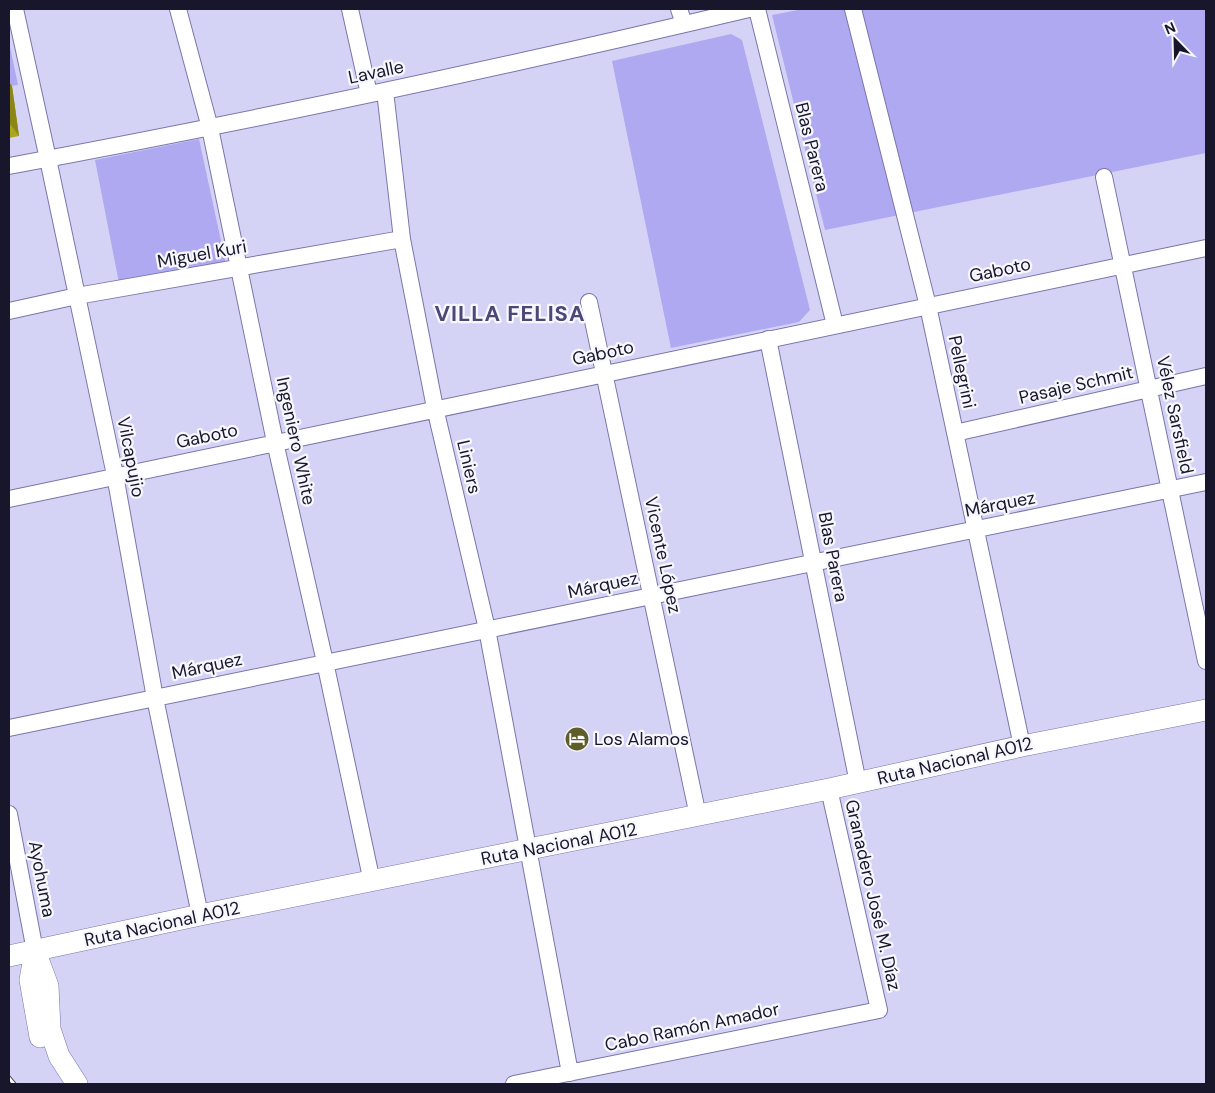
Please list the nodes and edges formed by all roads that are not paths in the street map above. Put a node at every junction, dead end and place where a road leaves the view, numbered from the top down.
1 (15, 9) edge
2 (178, 9) edge
3 (350, 9) edge
4 (749, 9) edge
5 (757, 9) edge
6 (853, 9) edge
7 (681, 16) edge
8 (385, 91) junction
9 (369, 94) junction
10 (210, 128) junction
11 (48, 159) junction
12 (9, 166) edge
13 (1104, 177) dead end
14 (402, 239) junction
15 (1206, 248) edge
16 (1122, 265) junction
17 (239, 268) junction
18 (77, 296) junction
19 (589, 302) dead end
20 (928, 306) junction
21 (9, 311) edge
22 (835, 325) junction
23 (768, 339) junction
24 (604, 373) junction
25 (1206, 376) edge
26 (1149, 389) junction
27 (435, 408) junction
28 (955, 433) junction
29 (275, 442) junction
30 (114, 476) junction
31 (1206, 482) edge
32 (1170, 490) junction
33 (9, 499) edge
34 (976, 529) junction
35 (813, 562) junction
36 (651, 595) junction
37 (487, 629) junction
38 (1206, 661) edge
39 (326, 662) junction
40 (1206, 695) edge
41 (155, 698) junction
42 (1206, 710) edge
43 (9, 728) edge
44 (1108, 728) junction
45 (1022, 746) junction
46 (858, 783) junction
47 (829, 789) junction
48 (9, 814) edge
49 (698, 816) junction
50 (528, 850) junction
51 (372, 882) junction
52 (200, 915) junction
53 (35, 951) junction
54 (9, 956) edge
55 (878, 1010) joint
56 (570, 1073) junction
57 (60, 1084) edge
58 (77, 1084) edge
59 (514, 1084) edge

1 - 11 street, Vilcapujio
2 - 10 street, Ingeniero White
3 - 9 street
4 - 7 street, Lavalle
5 - 22 street, Blas Parera
6 - 20 street, Pellegrini
7 - 8 street, Lavalle
8 - 9 street, Lavalle
8 - 14 street, Liniers
9 - 10 street, Lavalle
10 - 11 street, Lavalle
10 - 17 street, Ingeniero White
11 - 12 street, Lavalle
11 - 18 street, Vilcapujio
13 - 16 street, Vélez Sarsfield
14 - 17 street, Miguel Kuri
14 - 27 street, Liniers
15 - 16 street, Gaboto
16 - 20 street, Gaboto
16 - 26 street, Vélez Sarsfield
17 - 18 street, Miguel Kuri
17 - 29 street, Ingeniero White
18 - 21 street, Miguel Kuri
18 - 30 street, Vilcapujio
19 - 24 street, Vicente López
20 - 22 street, Gaboto
20 - 28 street, Pellegrini
22 - 23 street, Gaboto
23 - 24 street, Gaboto
23 - 35 street, Blas Parera
24 - 27 street, Gaboto
24 - 36 street, Vicente López
25 - 26 street, Pasaje Schmit
26 - 28 street, Pasaje Schmit
26 - 32 street, Vélez Sarsfield
27 - 29 street, Gaboto
27 - 37 street, Liniers
28 - 34 street, Pellegrini
29 - 30 street, Gaboto
29 - 39 street, Ingeniero White
30 - 33 street, Gaboto
30 - 41 street, Vilcapujio
31 - 32 street, Márquez
32 - 34 street, Márquez
32 - 38 street, Vélez Sarsfield
34 - 35 street, Márquez
34 - 45 street, Pellegrini
35 - 36 street, Márquez
35 - 46 street, Blas Parera
36 - 37 street, Márquez
36 - 49 street, Vicente López
37 - 39 street, Márquez
37 - 50 street, Liniers
39 - 41 street, Márquez
39 - 51 street, Ingeniero White
40 - 44 main road, Ruta Nacional A012
41 - 43 street, Márquez
41 - 52 street, Vilcapujio
42 - 44 main road, Ruta Nacional A012
44 - 45 main road, Ruta Nacional A012
45 - 46 main road, Ruta Nacional A012
46 - 47 main road, Ruta Nacional A012
47 - 49 main road, Ruta Nacional A012
47 - 55 street, Granadero José M. Díaz
48 - 53 street, Ayohuma
49 - 50 main road, Ruta Nacional A012
50 - 51 main road, Ruta Nacional A012
50 - 56 street, Liniers
51 - 52 main road, Ruta Nacional A012
52 - 53 main road, Ruta Nacional A012
53 - 54 main road, Ruta Nacional A012
53 - 57 main road
53 - 58 main road
55 - 56 street, Cabo Ramón Amador
56 - 59 street, Cabo Ramón Amador

